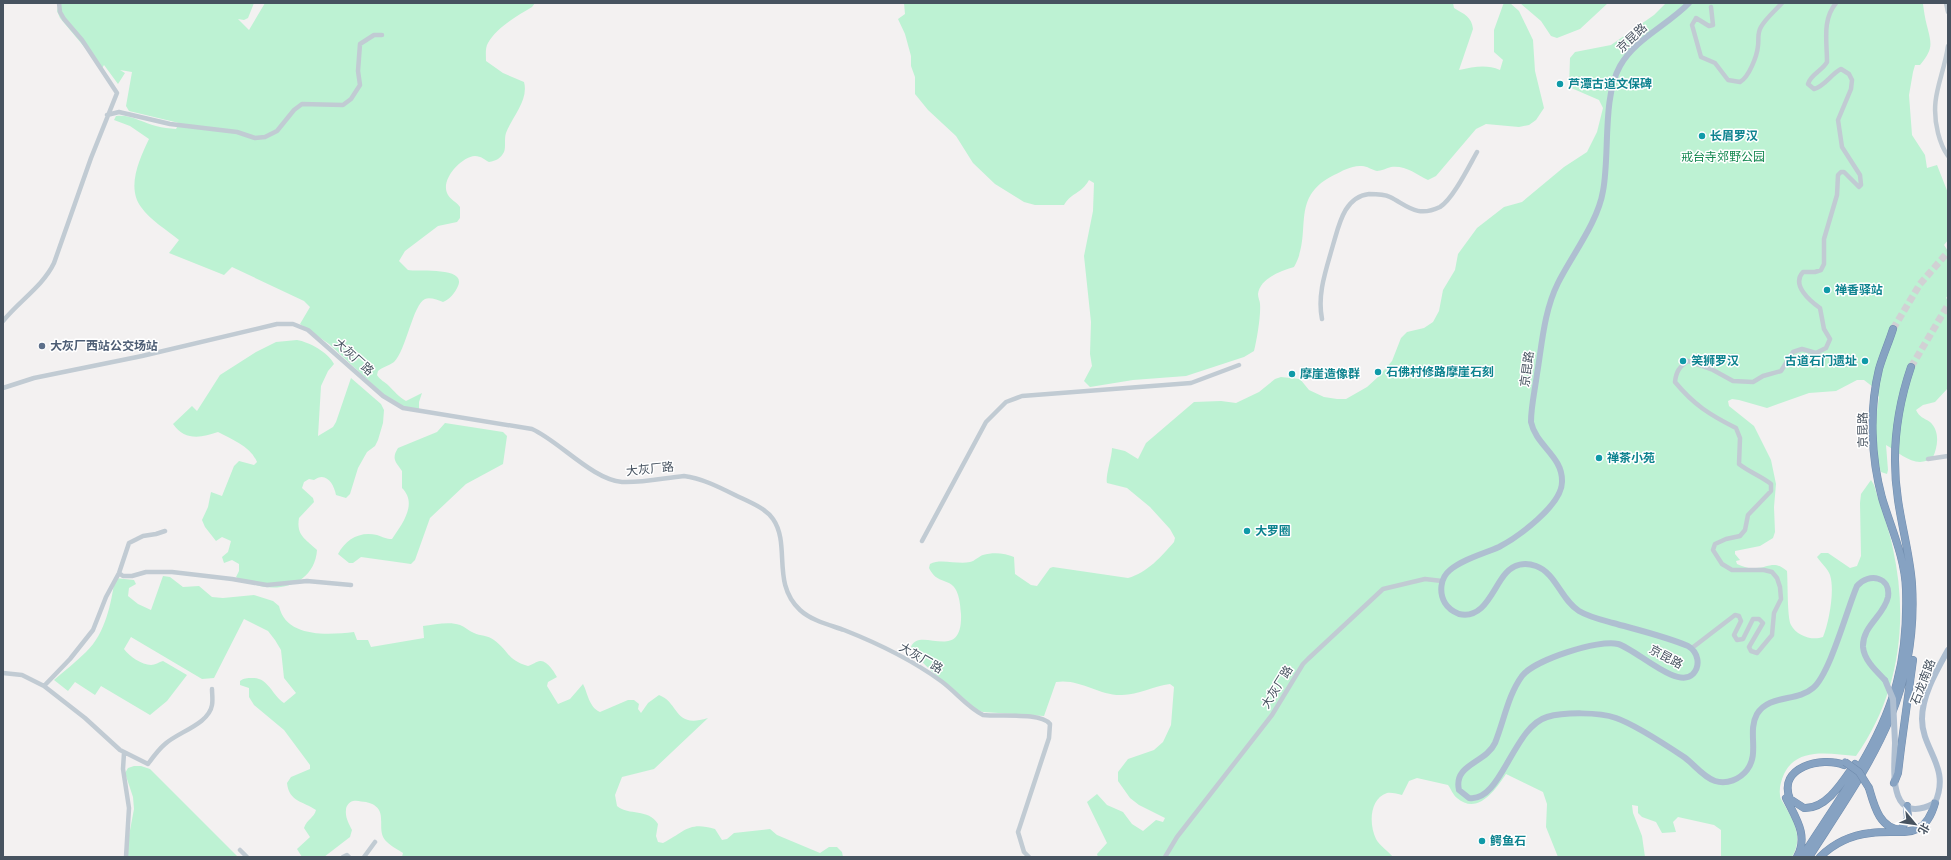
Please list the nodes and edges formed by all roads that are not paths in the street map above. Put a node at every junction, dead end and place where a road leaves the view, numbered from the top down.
1 (59, 3) edge
2 (1689, 3) edge
3 (1782, 3) edge
4 (1836, 3) edge
5 (1946, 3) edge
6 (1711, 7) dead end
7 (1948, 12) edge
8 (382, 35) dead end
9 (1948, 46) edge
10 (107, 115) junction
11 (1477, 152) dead end
12 (1948, 156) edge
13 (1322, 319) dead end
14 (3, 321) edge
15 (1893, 329) tunnel mouth
16 (1239, 365) dead end
17 (1911, 367) tunnel mouth
18 (3, 388) edge
19 (1948, 456) edge
20 (1928, 459) dead end
21 (165, 530) dead end
22 (922, 541) dead end
23 (119, 573) junction
24 (1442, 581) junction
25 (351, 585) dead end
26 (1913, 608) junction
27 (1692, 648) junction
28 (1948, 650) edge
29 (3, 673) edge
30 (44, 686) junction
31 (212, 689) dead end
32 (1873, 740) junction
33 (124, 753) junction
34 (1845, 764) junction
35 (1894, 783) junction
36 (1935, 803) junction
37 (1908, 806) junction
38 (1899, 831) junction
39 (375, 842) dead end
40 (240, 850) dead end
41 (126, 857) edge
42 (247, 857) edge
43 (343, 857) edge
44 (349, 857) edge
45 (364, 857) edge
46 (1029, 857) edge
47 (1165, 857) edge
48 (1797, 857) edge
49 (1802, 857) edge
50 (1809, 857) edge
51 (1820, 857) edge

1 - 10 street
2 - 24 main road, 京昆路
3 - 6 street
4 - 27 street
5 - 7 street
8 - 10 street
9 - 12 street
10 - 14 street
11 - 13 street
15 - 32 highway, 京昆路
16 - 22 street
17 - 26 highway
18 - 46 street, 大灰厂路
19 - 20 street
21 - 23 street
23 - 25 street
23 - 30 street
24 - 27 main road, 京昆路
24 - 47 street, 大灰厂路
26 - 35 highway
26 - 50 highway
27 - 35 main road, 京昆路, bridge
28 - 36 main road, 石龙南路
29 - 30 street
30 - 33 street
31 - 33 street
32 - 34 highway
32 - 49 highway, 京昆路
33 - 41 street
34 - 38 highway, bridge
34 - 48 highway
35 - 37 main road
36 - 37 main road
36 - 38 highway
37 - 38 highway
38 - 51 highway
39 - 45 street
40 - 42 street
43 - 44 street

